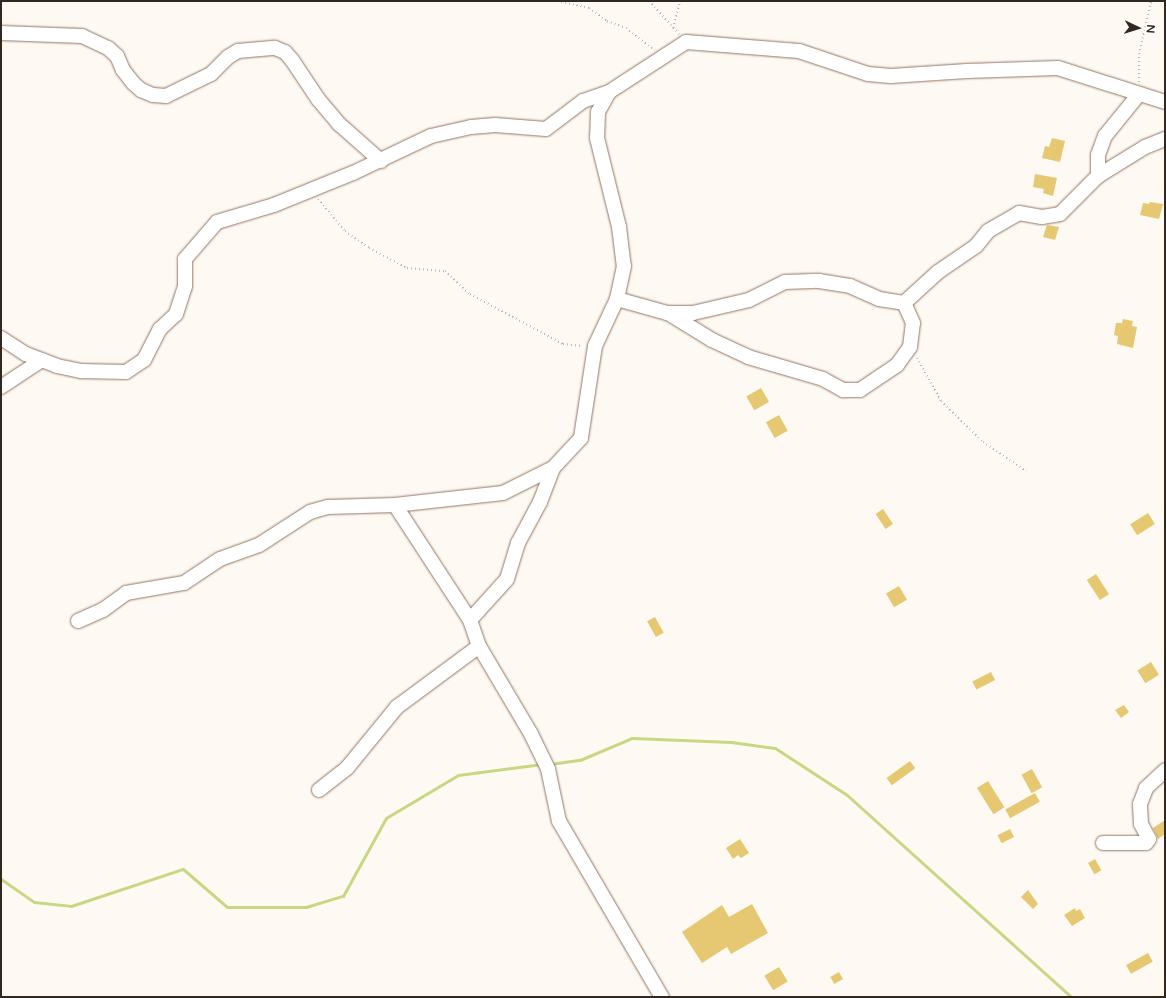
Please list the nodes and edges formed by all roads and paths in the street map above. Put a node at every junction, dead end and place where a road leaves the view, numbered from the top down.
1 (557, 1) edge
2 (649, 1) edge
3 (680, 1) edge
4 (1151, 1) edge
5 (673, 30) junction
6 (1, 33) edge
7 (686, 42) junction
8 (658, 62) junction
9 (609, 92) junction
10 (1139, 94) junction
11 (1165, 102) edge
12 (1165, 139) edge
13 (381, 161) junction
14 (1098, 176) junction
15 (309, 189) junction
16 (617, 299) junction
17 (904, 303) junction
18 (667, 313) junction
19 (1, 338) edge
20 (595, 346) junction
21 (910, 347) junction
22 (42, 360) junction
23 (1, 387) edge
24 (553, 468) junction
25 (1026, 471) dead end
26 (395, 505) junction
27 (470, 620) junction
28 (78, 621) dead end
29 (480, 646) junction
30 (1165, 770) edge
31 (319, 790) dead end
32 (1103, 843) dead end
33 (662, 997) edge

1 - 8 path
2 - 5 path
3 - 5 path
4 - 10 path
5 - 7 path
6 - 13 street
7 - 8 street
7 - 10 street
8 - 9 street
9 - 13 street
9 - 16 street
10 - 11 street
10 - 14 street
12 - 14 street
13 - 15 street
14 - 17 street
15 - 20 path
15 - 22 street
16 - 18 street
16 - 20 street
17 - 18 street
17 - 21 street
18 - 21 street
19 - 22 street
20 - 24 street
21 - 25 path
22 - 23 street
24 - 26 street
24 - 27 street
26 - 27 street
26 - 28 street
27 - 29 street
29 - 31 street
29 - 33 street
30 - 32 street

